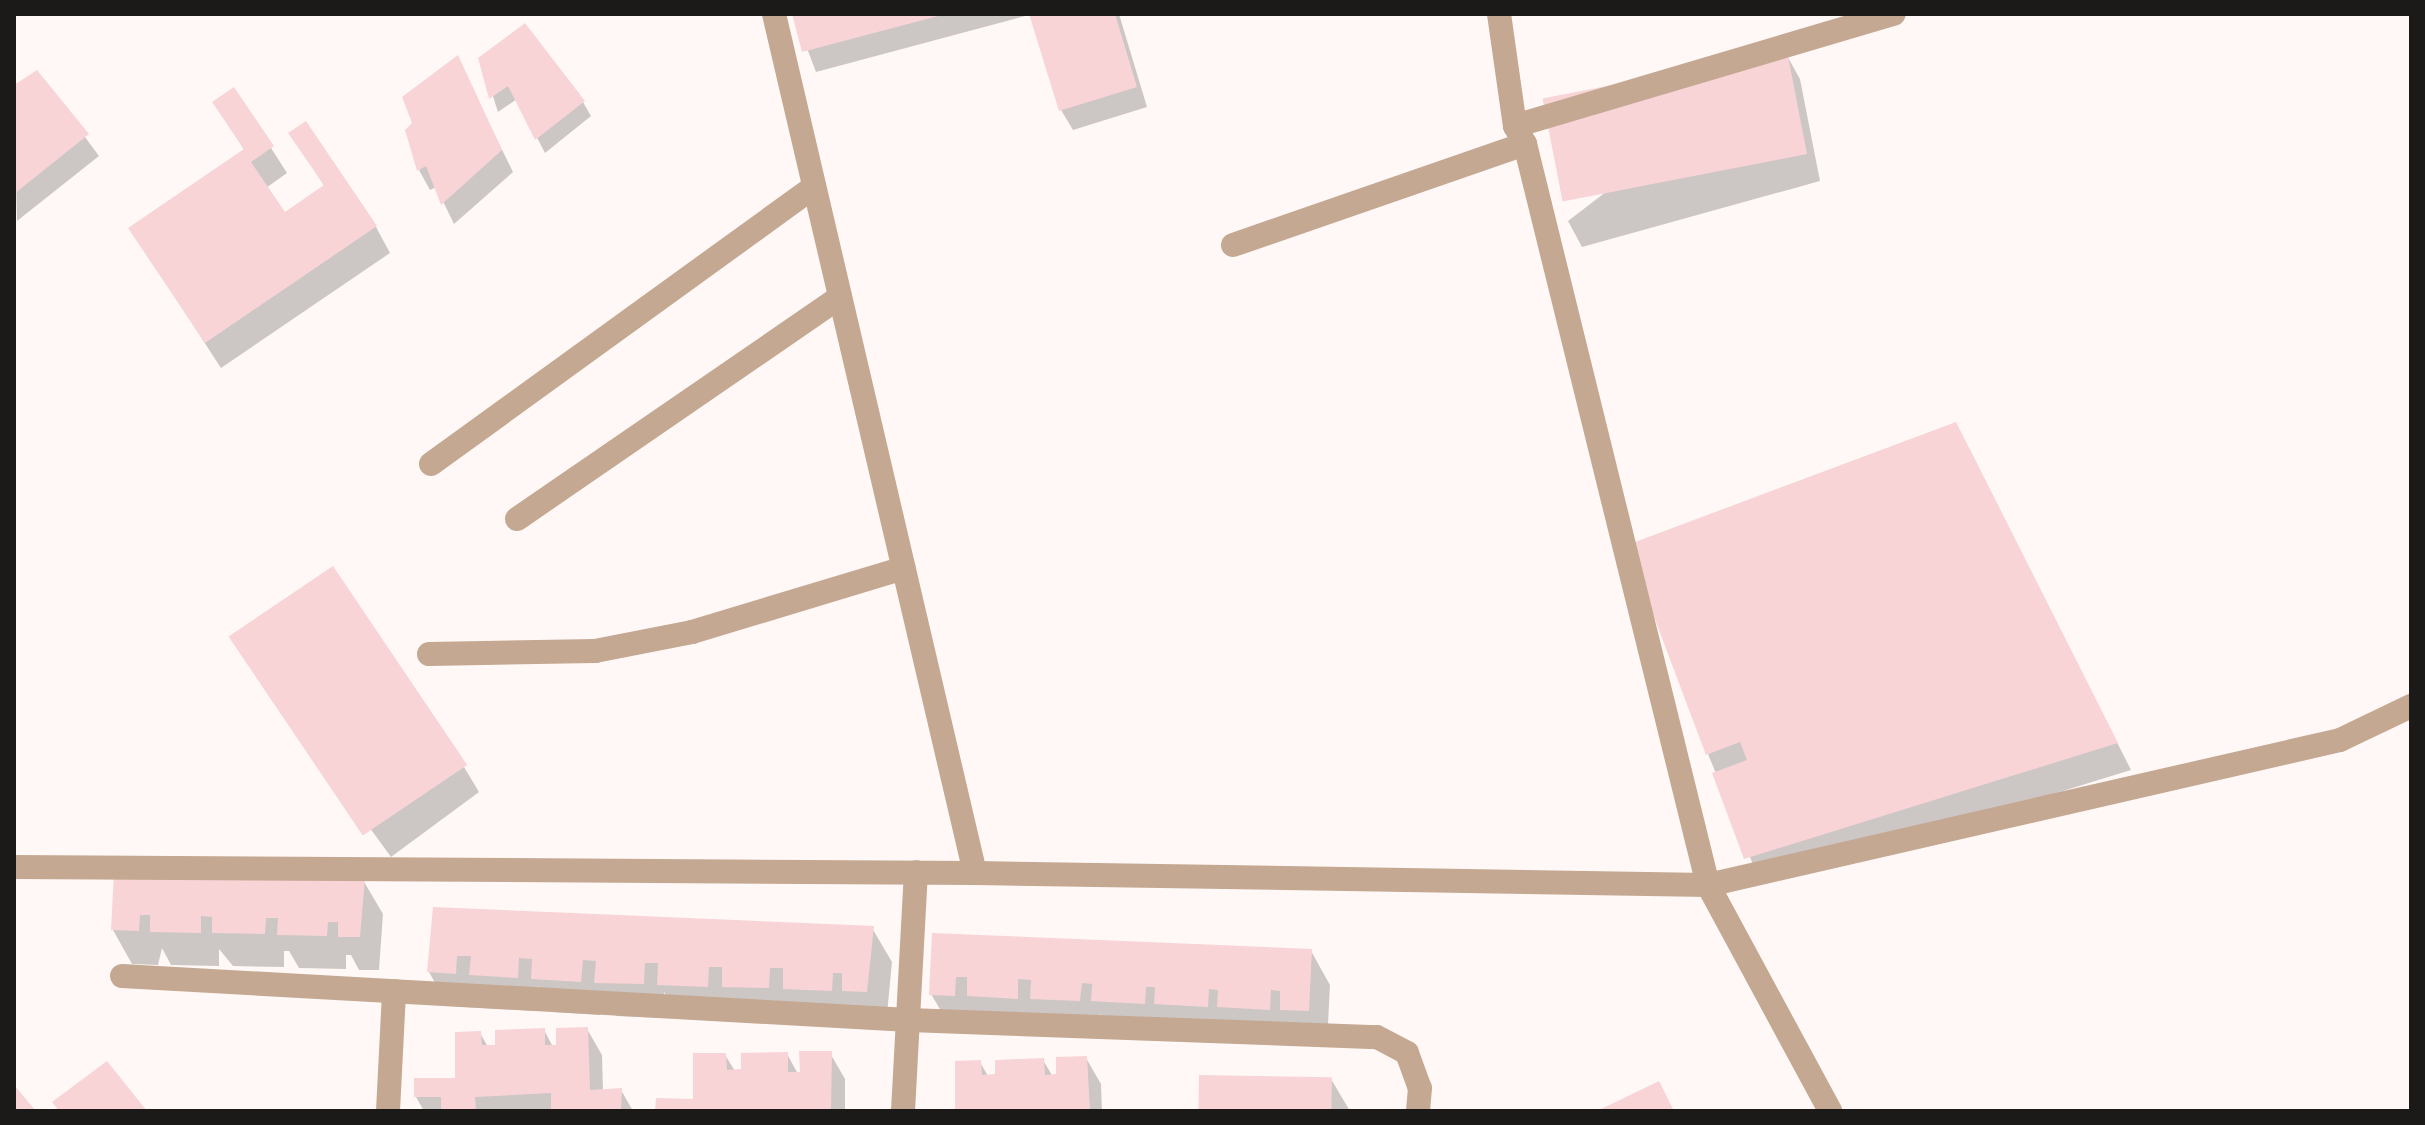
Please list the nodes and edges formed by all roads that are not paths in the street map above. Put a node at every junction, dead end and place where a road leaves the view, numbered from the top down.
1 (774, 14) edge
2 (1499, 14) edge
3 (1894, 14) edge
4 (1520, 135) junction
5 (814, 187) junction
6 (1233, 245) dead end
7 (840, 297) junction
8 (431, 464) dead end
9 (517, 519) dead end
10 (904, 568) junction
11 (429, 654) dead end
12 (2411, 706) edge
13 (14, 867) edge
14 (916, 872) junction
15 (975, 873) junction
16 (1708, 885) junction
17 (122, 976) dead end
18 (394, 991) junction
19 (909, 1020) junction
20 (388, 1111) edge
21 (903, 1111) edge
22 (1418, 1111) edge
23 (1830, 1111) edge

1 - 5 street
2 - 4 street
3 - 4 street
4 - 6 street
4 - 16 street
5 - 7 street
5 - 8 street
7 - 9 street
7 - 10 street
10 - 11 street
10 - 15 street
12 - 16 street
13 - 14 street
14 - 15 street
14 - 19 street
15 - 16 street
16 - 23 street
17 - 18 street
18 - 19 street
18 - 20 street
19 - 21 street
19 - 22 street

